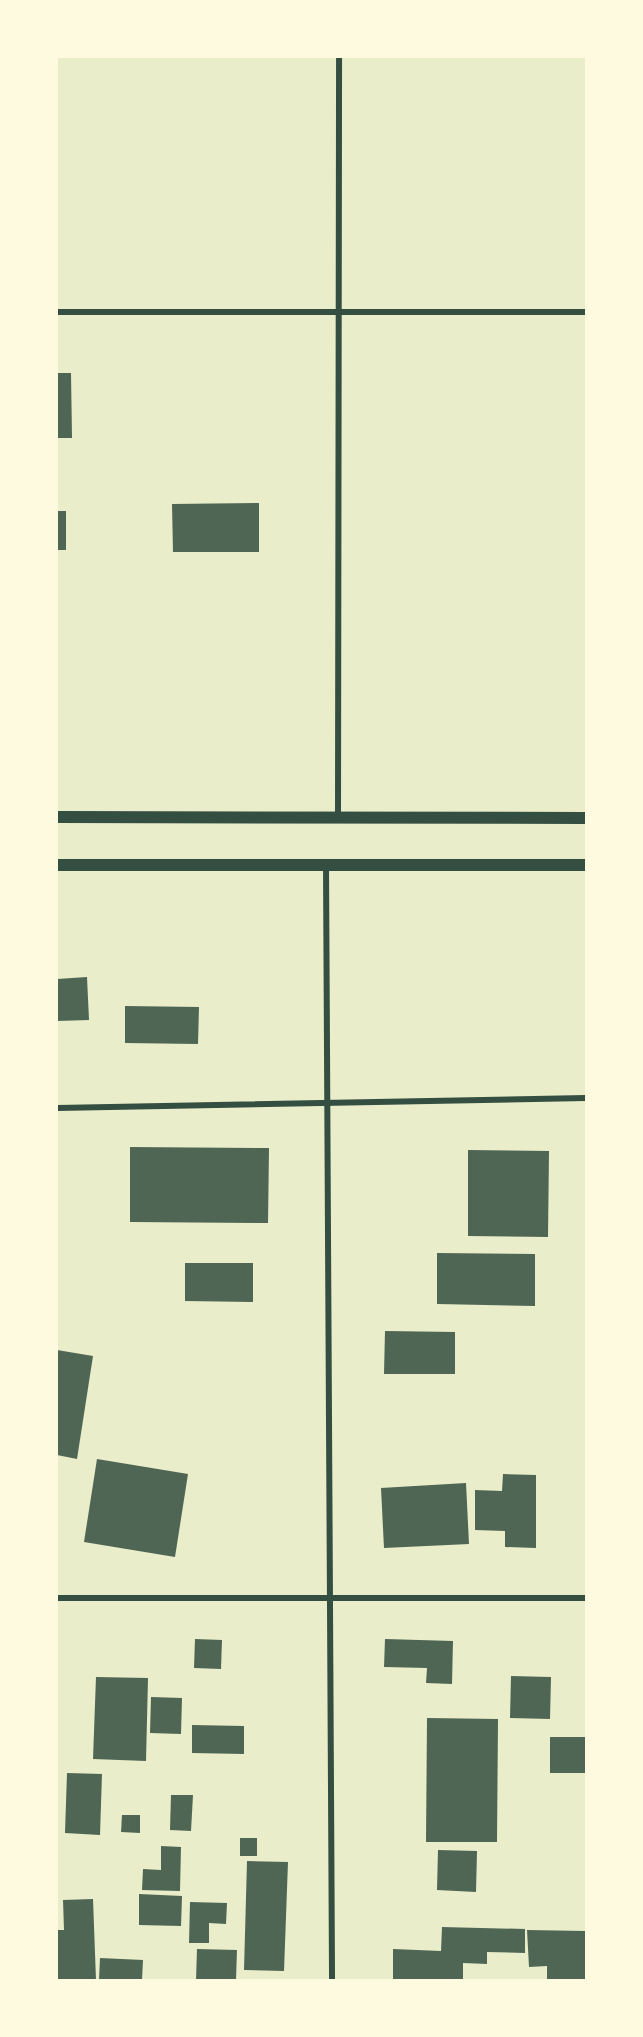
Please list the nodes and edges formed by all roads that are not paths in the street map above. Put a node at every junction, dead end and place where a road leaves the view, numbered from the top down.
1 (339, 57) edge
2 (57, 312) edge
3 (339, 312) junction
4 (586, 312) edge
5 (57, 817) edge
6 (338, 817) junction
7 (586, 818) edge
8 (57, 865) edge
9 (326, 865) junction
10 (586, 865) edge
11 (586, 1098) edge
12 (327, 1104) junction
13 (57, 1108) edge
14 (57, 1598) edge
15 (330, 1598) junction
16 (586, 1598) edge
17 (332, 1980) edge

1 - 3 street
2 - 3 street
3 - 4 street
3 - 6 street
5 - 6 main road
6 - 7 main road
8 - 9 main road
9 - 10 main road
9 - 12 street
11 - 12 street
12 - 13 street
12 - 15 street
14 - 15 street
15 - 16 street
15 - 17 street

